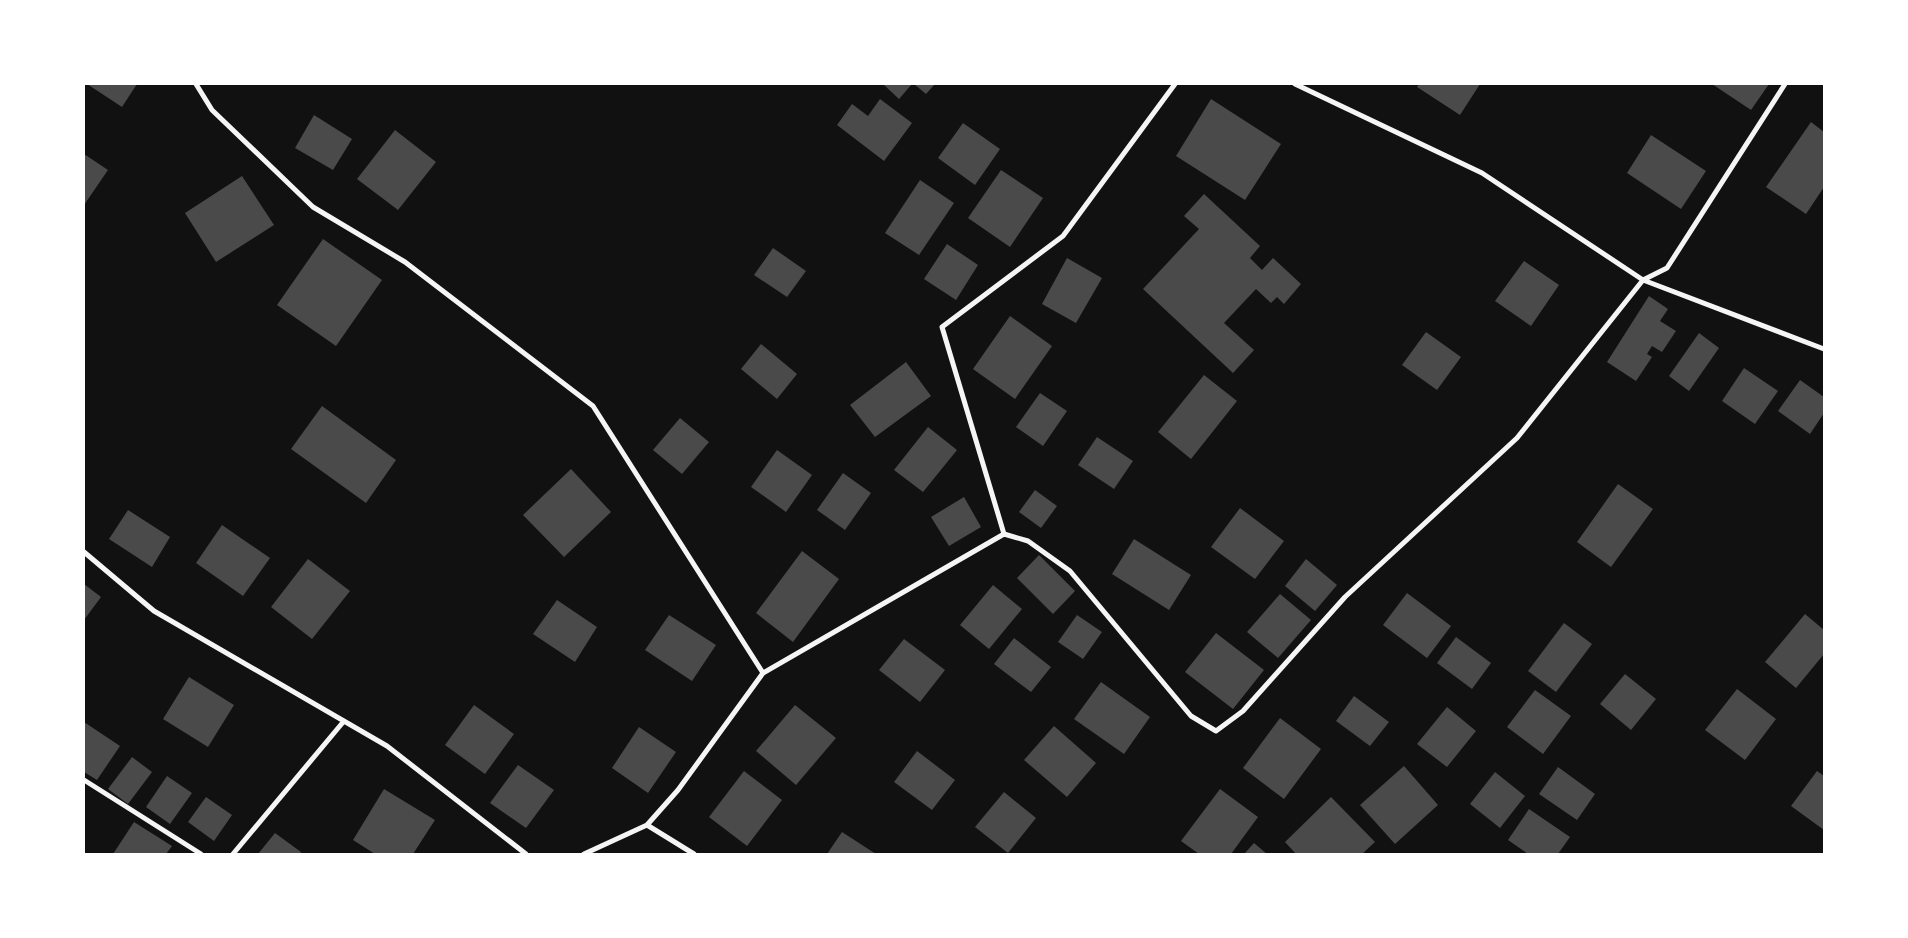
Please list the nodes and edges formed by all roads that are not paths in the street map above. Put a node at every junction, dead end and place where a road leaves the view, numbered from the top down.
1 (196, 84) edge
2 (1175, 84) edge
3 (1295, 84) edge
4 (1785, 84) edge
5 (1643, 280) junction
6 (1824, 348) edge
7 (1004, 534) junction
8 (84, 552) edge
9 (763, 672) junction
10 (344, 721) junction
11 (84, 780) edge
12 (647, 825) junction
13 (200, 854) edge
14 (233, 854) edge
15 (526, 854) edge
16 (584, 854) edge
17 (694, 854) edge

1 - 9 street
2 - 7 street
3 - 5 street
4 - 5 street
5 - 6 street
5 - 7 street
7 - 9 street
8 - 10 street
9 - 12 street
10 - 14 street
10 - 15 street
11 - 13 street
12 - 16 street
12 - 17 street

